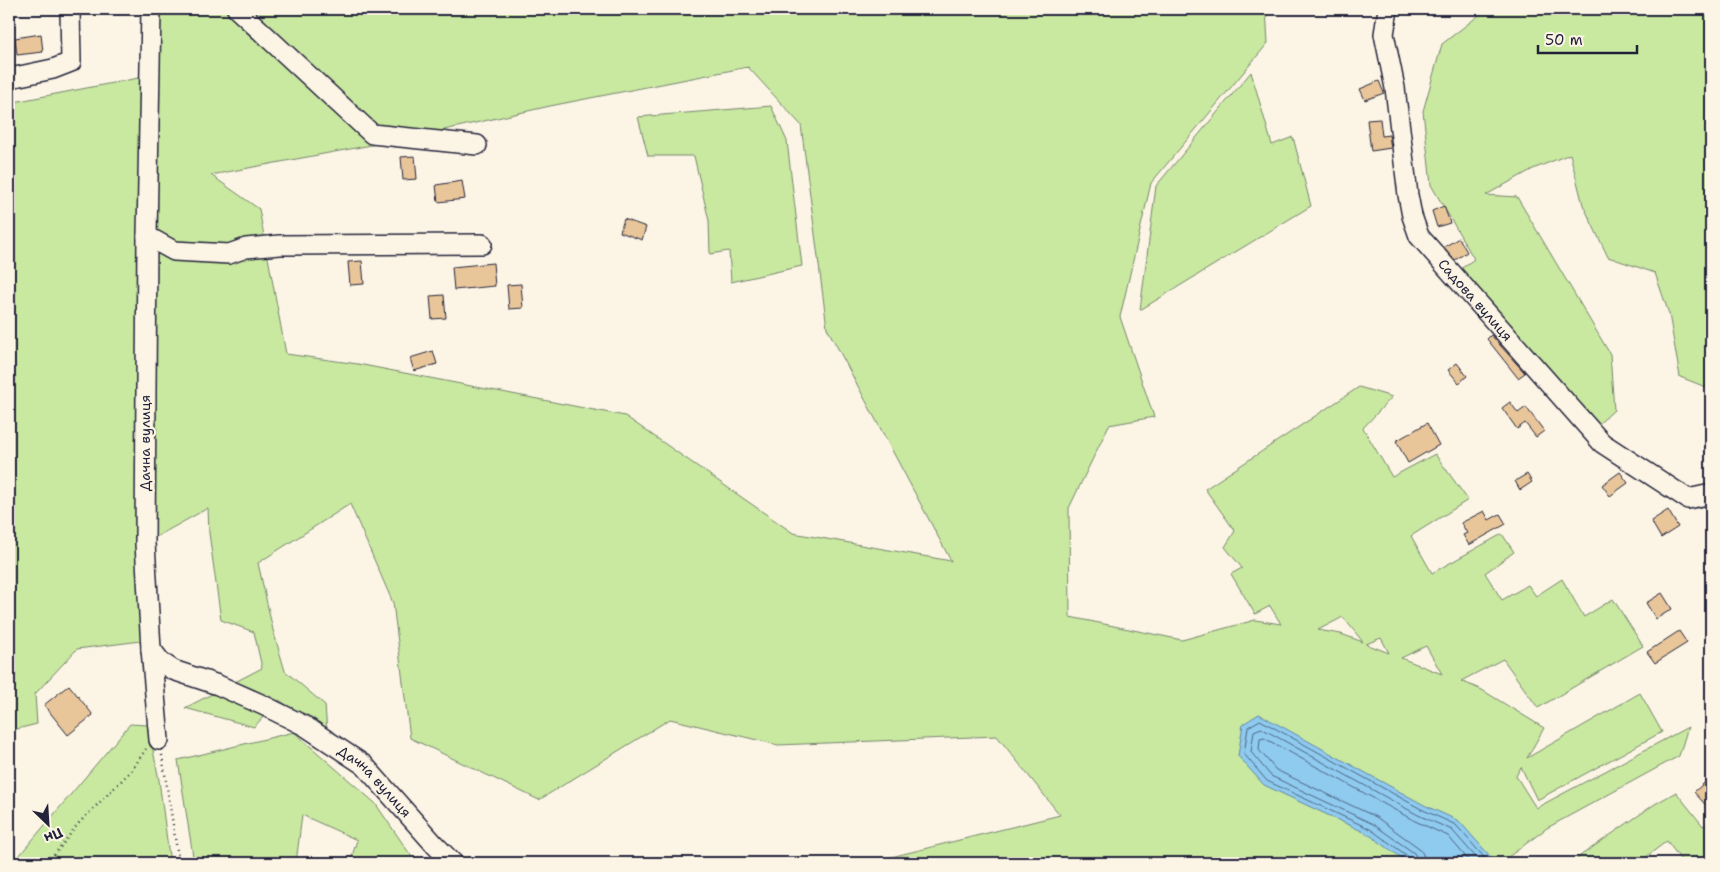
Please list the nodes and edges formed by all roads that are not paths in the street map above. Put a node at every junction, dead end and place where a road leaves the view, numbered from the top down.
1 (70, 9) edge
2 (151, 9) edge
3 (237, 9) edge
4 (1388, 9) edge
5 (15, 77) dead end
6 (477, 145) dead end
7 (146, 236) junction
8 (482, 244) dead end
9 (1711, 494) edge
10 (151, 649) junction
11 (159, 740) road end
12 (453, 863) edge

1 - 5 street
2 - 7 street, Дачна вулиця
3 - 6 street
4 - 9 street, Садова вулиця
7 - 8 street
7 - 10 street, Дачна вулиця
10 - 11 street, Дачна вулиця
10 - 12 street, Дачна вулиця

